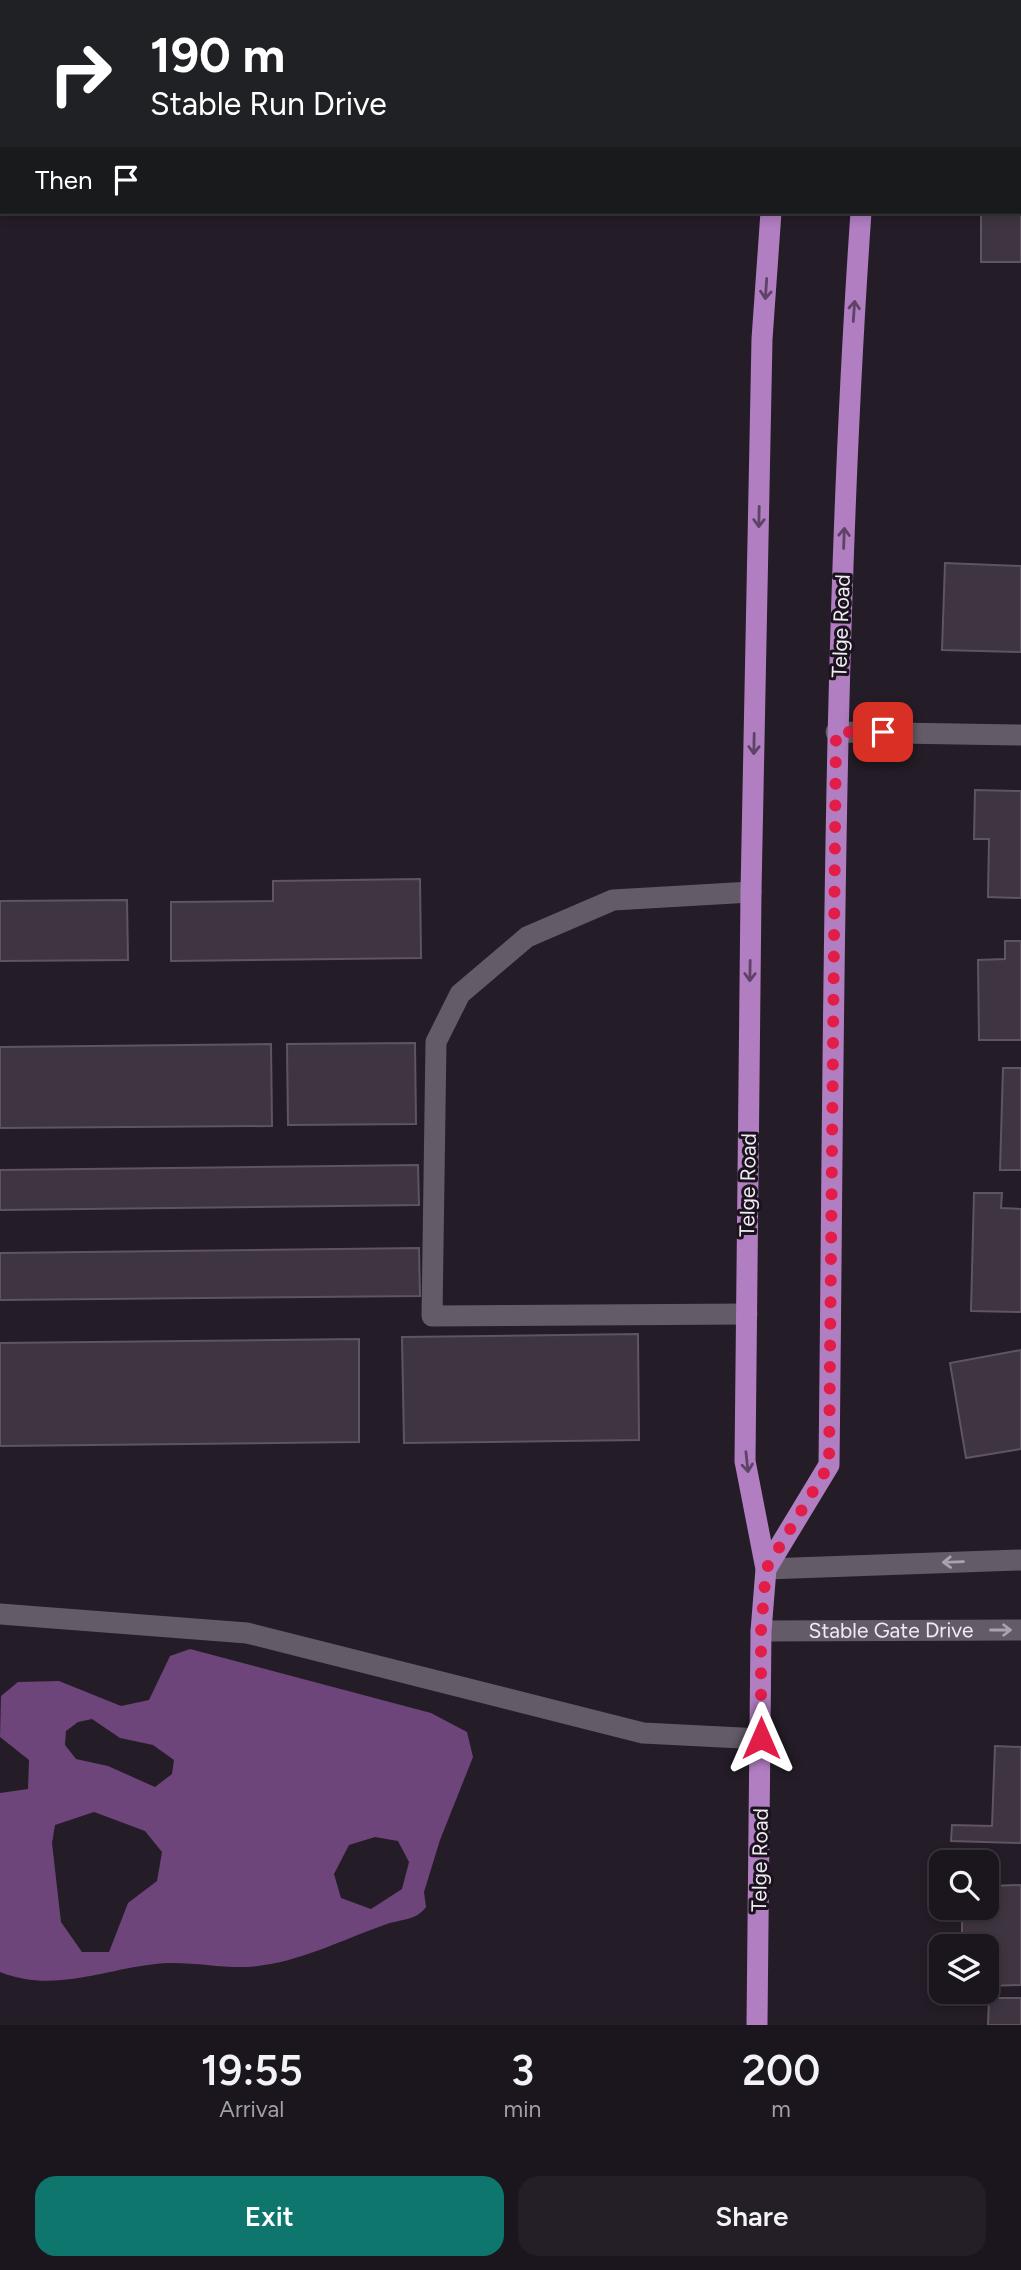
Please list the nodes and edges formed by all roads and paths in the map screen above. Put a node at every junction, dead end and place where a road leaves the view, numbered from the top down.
1 (771, 214) edge
2 (861, 214) edge
3 (836, 732) junction
4 (1021, 735) edge
5 (751, 892) junction
6 (747, 1314) junction
7 (1021, 1559) edge
8 (766, 1569) junction
9 (0, 1614) edge
10 (1021, 1630) edge
11 (761, 1631) junction
12 (761, 1738) junction
13 (757, 2025) edge

1 -> 5 main road, Telge Road
3 -> 2 main road, Telge Road
3 - 4 street
3 - 8 main road, Telge Road
5 -> 6 main road, Telge Road
5 - 6 street
6 -> 8 main road, Telge Road
7 -> 8 street
8 - 11 main road, Telge Road
9 - 12 street
11 -> 10 street, Stable Gate Drive
11 - 12 main road, Telge Road
12 - 13 main road, Telge Road

